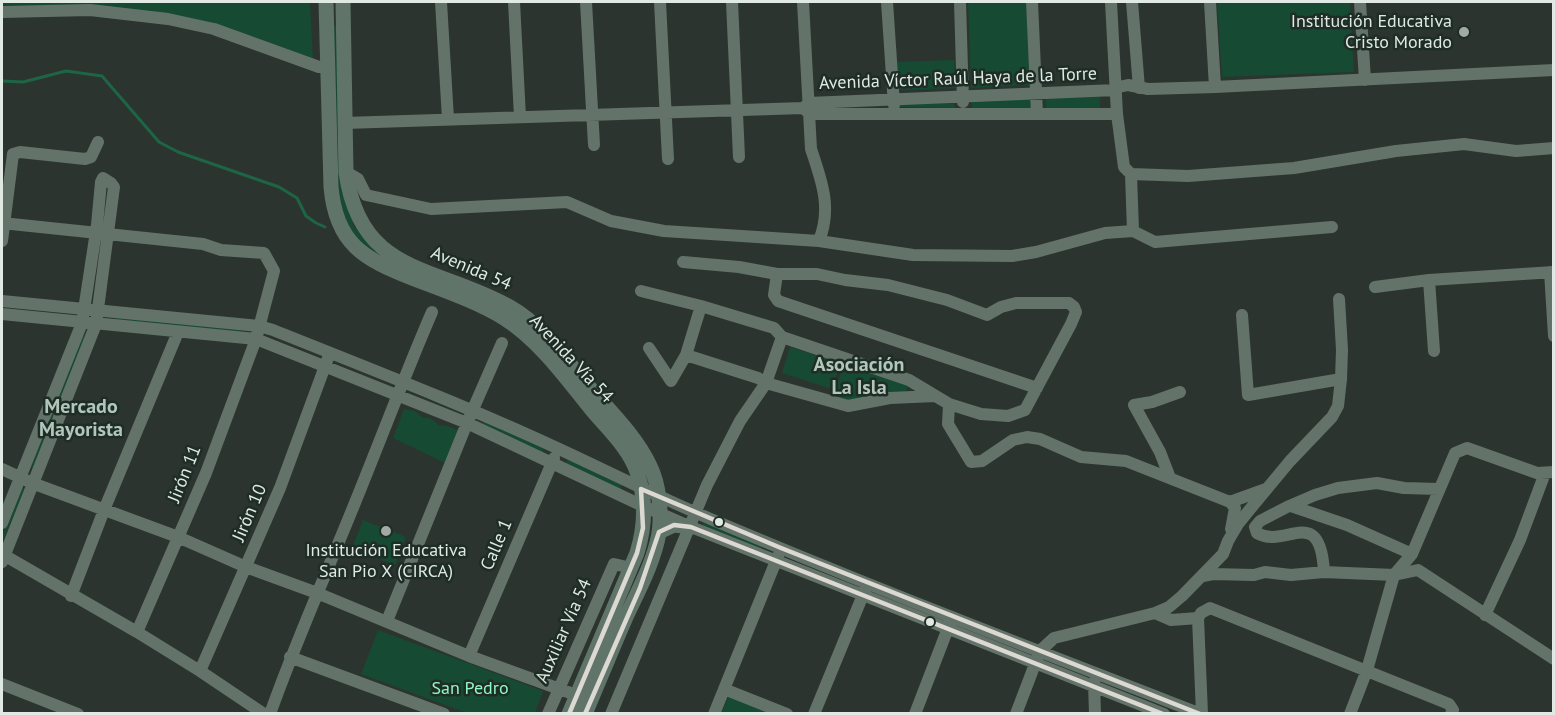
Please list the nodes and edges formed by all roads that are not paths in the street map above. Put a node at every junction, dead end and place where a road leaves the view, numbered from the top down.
1 (326, 2) edge
2 (343, 2) edge
3 (441, 2) edge
4 (514, 2) edge
5 (586, 2) edge
6 (660, 2) edge
7 (732, 2) edge
8 (803, 2) edge
9 (888, 2) edge
10 (960, 2) edge
11 (1032, 2) edge
12 (1111, 2) edge
13 (1132, 2) edge
14 (1210, 2) edge
15 (1360, 2) edge
16 (2, 12) edge
17 (328, 68) junction
18 (1554, 70) edge
19 (1365, 80) junction
20 (1215, 87) junction
21 (1139, 88) junction
22 (1116, 90) junction
23 (1036, 94) junction
24 (963, 96) junction
25 (893, 100) junction
26 (807, 108) junction
27 (738, 110) junction
28 (665, 111) junction
29 (592, 113) junction
30 (894, 114) junction
31 (963, 114) junction
32 (1037, 114) junction
33 (1116, 114) junction
34 (520, 117) junction
35 (448, 119) junction
36 (345, 123) junction
37 (98, 142) dead end
38 (594, 145) dead end
39 (1554, 148) edge
40 (739, 157) dead end
41 (668, 159) dead end
42 (346, 172) junction
43 (1131, 174) junction
44 (3, 223) edge
45 (1332, 227) dead end
46 (1133, 231) junction
47 (95, 233) junction
48 (109, 233) junction
49 (2, 241) edge
50 (819, 241) junction
51 (683, 262) dead end
52 (1552, 272) edge
53 (777, 274) junction
54 (1429, 280) junction
55 (1375, 287) dead end
56 (641, 291) dead end
57 (1339, 299) dead end
58 (2, 302) edge
59 (701, 306) junction
60 (98, 311) junction
61 (432, 312) dead end
62 (2, 315) edge
63 (1242, 315) dead end
64 (83, 316) junction
65 (96, 324) junction
66 (259, 326) junction
67 (178, 332) junction
68 (1554, 336) edge
69 (782, 337) junction
70 (256, 339) junction
71 (502, 343) dead end
72 (649, 348) dead end
73 (1434, 351) dead end
74 (330, 353) junction
75 (686, 355) junction
76 (325, 365) junction
77 (1341, 379) junction
78 (402, 380) junction
79 (766, 383) junction
80 (1037, 388) junction
81 (1180, 393) dead end
82 (398, 394) junction
83 (936, 396) junction
84 (949, 404) junction
85 (473, 411) junction
86 (467, 423) junction
87 (559, 448) junction
88 (552, 463) junction
89 (2, 469) edge
90 (1549, 472) edge
91 (19, 476) junction
92 (1170, 478) junction
93 (32, 483) junction
94 (1268, 488) junction
95 (641, 489) junction
96 (1439, 489) junction
97 (658, 497) junction
98 (1230, 502) junction
99 (643, 506) junction
100 (1291, 506) junction
101 (104, 510) junction
102 (659, 513) junction
103 (693, 520) junction
104 (2, 523) edge
105 (659, 532) junction
106 (178, 537) junction
107 (1228, 541) junction
108 (781, 548) junction
109 (1412, 554) junction
110 (2, 557) edge
111 (776, 561) junction
112 (246, 567) junction
113 (631, 568) junction
114 (1324, 572) junction
115 (1394, 575) junction
116 (1203, 576) junction
117 (868, 582) junction
118 (317, 592) junction
119 (863, 595) junction
120 (71, 596) junction
121 (1155, 613) junction
122 (1485, 615) junction
123 (1198, 618) junction
124 (387, 621) junction
125 (950, 622) junction
126 (137, 632) junction
127 (469, 656) junction
128 (290, 657) junction
129 (1038, 657) junction
130 (1554, 659) edge
131 (200, 670) junction
132 (1367, 670) junction
133 (1096, 673) junction
134 (2, 684) edge
135 (1094, 687) junction
136 (558, 689) junction
137 (724, 689) junction
138 (576, 695) junction
139 (63, 711) edge
140 (78, 714) edge
141 (264, 714) edge
142 (270, 714) edge
143 (444, 714) edge
144 (548, 714) edge
145 (569, 714) edge
146 (585, 714) edge
147 (611, 714) edge
148 (714, 714) edge
149 (786, 714) edge
150 (814, 714) edge
151 (915, 714) edge
152 (1016, 714) edge
153 (1095, 714) edge
154 (1164, 714) edge
155 (1201, 714) edge
156 (1350, 714) edge
157 (1451, 714) edge

1 - 17 main road, Avenida Vía 54
2 - 36 main road, Avenida 54
3 - 35 street
4 - 34 street
5 - 29 street
6 - 28 street
7 - 27 street
8 - 26 street
9 - 25 street
10 - 24 street
11 - 23 street
12 - 22 street
13 - 21 street
14 - 20 street
15 - 19 street
16 - 17 street
17 - 95 main road, Avenida Vía 54
18 - 19 street, Avenida Víctor Raúl Haya de la Torre
19 - 20 street, Avenida Víctor Raúl Haya de la Torre
20 - 21 street, Avenida Víctor Raúl Haya de la Torre
21 - 22 street, Avenida Víctor Raúl Haya de la Torre
22 - 23 street, Avenida Víctor Raúl Haya de la Torre
22 - 33 street
23 - 24 street, Avenida Víctor Raúl Haya de la Torre
23 - 32 street
24 - 25 street, Avenida Víctor Raúl Haya de la Torre
24 - 31 street
25 - 26 street, Avenida Víctor Raúl Haya de la Torre
25 - 30 street
26 - 27 street
26 - 30 street, Avenida Víctor Raúl Haya de la Torre
26 - 50 street
27 - 28 street
27 - 40 street
28 - 29 street
28 - 41 street
29 - 34 street
29 - 38 street
30 - 31 street, Avenida Víctor Raúl Haya de la Torre
31 - 32 street, Avenida Víctor Raúl Haya de la Torre
32 - 33 street, Avenida Víctor Raúl Haya de la Torre
33 - 43 street
34 - 35 street
35 - 36 street
36 - 42 main road, Avenida 54
37 - 44 street
39 - 43 street
42 - 50 street
42 - 97 main road, Avenida 54
43 - 46 street
44 - 47 street
44 - 49 street
45 - 46 street
46 - 50 street
47 - 48 street
47 - 48 street
47 - 64 street
48 - 60 street
48 - 66 street, Jirón 11
51 - 53 street
52 - 54 street
52 - 68 street
53 - 80 street
53 - 80 street
54 - 55 street
54 - 73 street
56 - 59 street
57 - 77 street
58 - 64 street
59 - 69 street
59 - 75 street
60 - 64 street
60 - 65 street
60 - 66 street
61 - 78 street
62 - 64 street
63 - 77 street
64 - 65 street
64 - 91 street
65 - 67 street
65 - 93 street
66 - 70 street, Jirón 11
66 - 74 street
67 - 70 street
67 - 101 street
69 - 79 street
69 - 83 street
70 - 76 street
70 - 106 street, Jirón 11
71 - 85 street
72 - 75 street
74 - 76 street, Jirón 10
74 - 78 street
75 - 79 street
76 - 82 street
76 - 112 street, Jirón 10
77 - 94 street
78 - 82 street
78 - 85 street
79 - 83 street
79 - 103 street
80 - 84 street
81 - 92 street
82 - 86 street
82 - 118 street
83 - 84 street
84 - 92 street
85 - 86 street
85 - 87 street
86 - 88 street
86 - 124 street
87 - 88 street, Calle 1
87 - 95 street
88 - 99 street
88 - 127 street, Calle 1
89 - 91 street
90 - 96 street
90 - 122 street
91 - 93 street
91 - 104 street
92 - 98 street
93 - 101 street
93 - 110 street
94 - 98 street
94 - 107 street
95 - 97 street
95 - 99 main road, Avenida Vía 54
96 - 100 street
96 - 109 street
97 - 102 main road, Avenida 54
97 - 103 street
98 - 107 street
99 - 102 street
99 - 113 main road, Avenida Vía 54
100 - 109 street
100 - 114 street
101 - 106 street
101 - 120 street
102 - 103 street
102 - 105 main road, Avenida 54
103 - 105 main road
103 - 108 street
103 - 111 street
103 - 147 street
105 - 146 main road, Avenida 54
106 - 112 street
106 - 126 street, Jirón 11
107 - 116 street
108 - 111 street
108 - 117 street
109 - 115 street
110 - 120 street
111 - 119 street
111 - 137 street
112 - 118 street
112 - 131 street, Jirón 10
113 - 136 street, Auxiliar Vía 54
113 - 138 main road, Avenida Vía 54
114 - 115 street
114 - 116 street
115 - 122 street
115 - 132 street
116 - 121 street
117 - 119 street
117 - 125 street
118 - 124 street
118 - 128 street
119 - 125 street
119 - 150 street
120 - 126 street
121 - 123 street
121 - 129 street
122 - 130 street
123 - 132 street
123 - 155 street
124 - 127 street
125 - 129 street
125 - 151 street
126 - 131 street
127 - 136 street
128 - 142 street
128 - 143 street
129 - 133 street
129 - 135 street
129 - 152 street
131 - 141 street
132 - 156 street
132 - 157 street
133 - 135 street
133 - 155 street
134 - 139 street
135 - 153 street
135 - 154 street
136 - 138 street
136 - 144 street, Auxiliar Vía 54
137 - 148 street
137 - 149 street
138 - 145 main road, Avenida Vía 54
139 - 140 street

